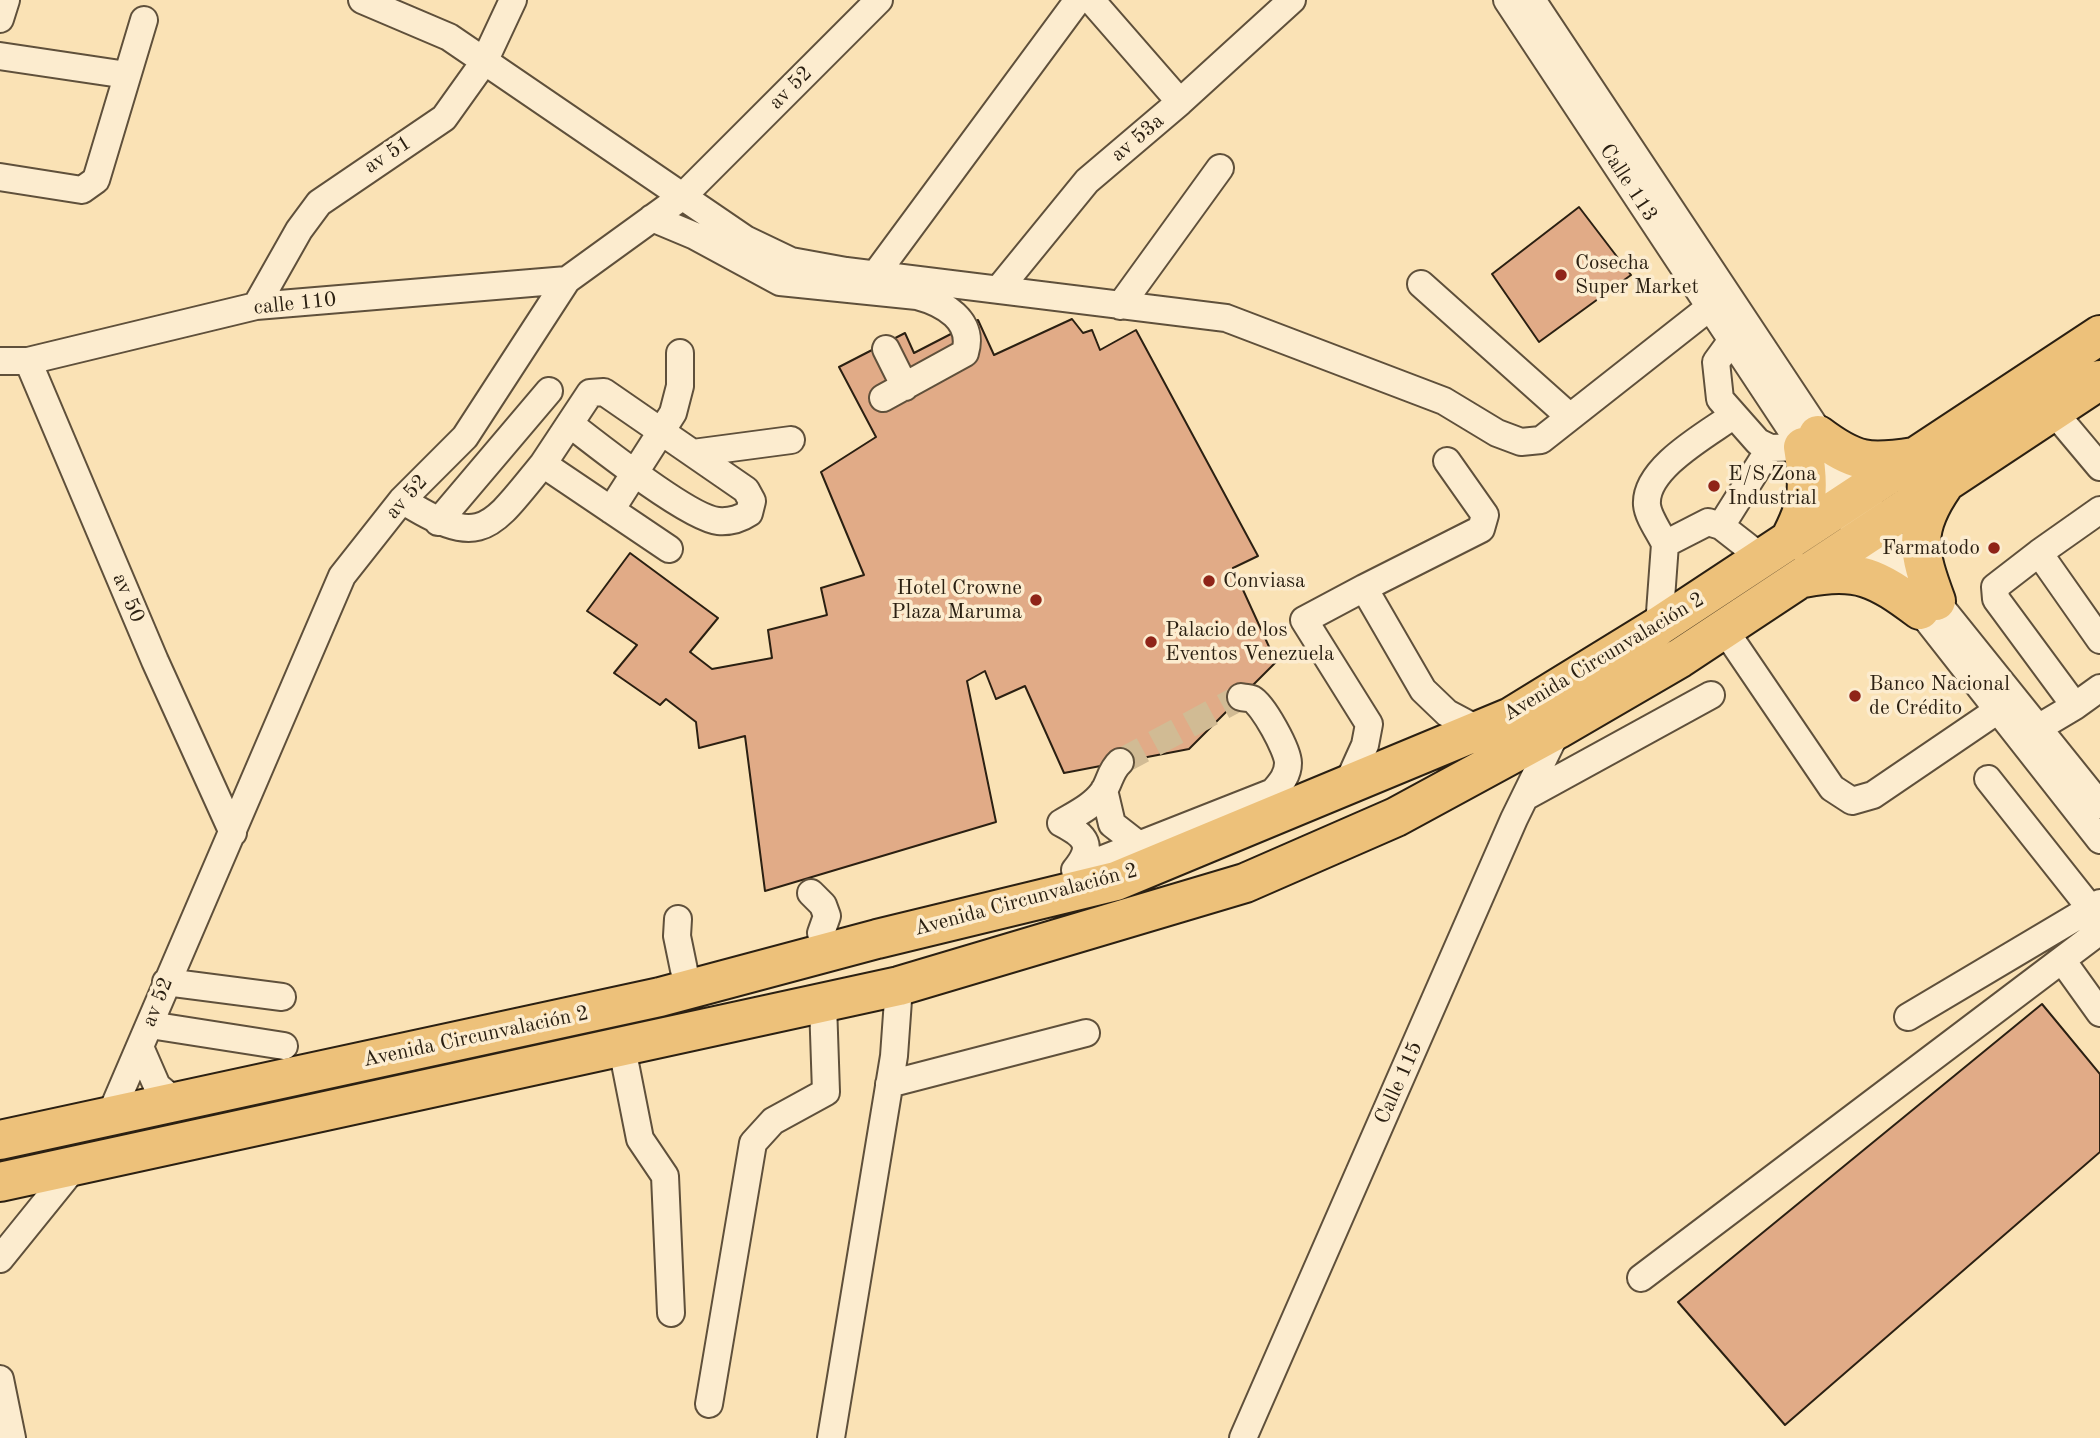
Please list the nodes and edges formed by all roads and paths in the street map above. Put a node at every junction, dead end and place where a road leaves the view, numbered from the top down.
1 (6, 0) edge
2 (362, 0) edge
3 (513, 0) edge
4 (879, 0) edge
5 (1078, 0) edge
6 (1091, 0) edge
7 (1292, 0) edge
8 (1507, 0) edge
9 (1532, 0) edge
10 (0, 19) edge
11 (144, 20) dead end
12 (0, 56) edge
13 (484, 62) junction
14 (127, 75) junction
15 (1180, 102) junction
16 (1220, 168) dead end
17 (0, 177) edge
18 (683, 196) junction
19 (652, 218) junction
20 (876, 275) junction
21 (567, 280) junction
22 (1421, 284) dead end
23 (998, 290) junction
24 (256, 306) junction
25 (1120, 306) junction
26 (1710, 307) junction
27 (2100, 335) edge
28 (1732, 340) junction
29 (886, 349) dead end
30 (680, 353) dead end
31 (0, 361) edge
32 (29, 361) junction
33 (2100, 380) edge
34 (549, 390) dead end
35 (2053, 411) junction
36 (1734, 415) junction
37 (1570, 417) junction
38 (570, 424) junction
39 (663, 432) junction
40 (791, 440) dead end
41 (1797, 443) junction
42 (693, 453) junction
43 (1916, 456) junction
44 (1447, 460) dead end
45 (542, 464) junction
46 (2100, 467) edge
47 (635, 473) junction
48 (1945, 484) junction
49 (402, 500) junction
50 (611, 510) junction
51 (2100, 510) edge
52 (1861, 516) junction
53 (438, 522) junction
54 (1721, 526) junction
55 (1665, 544) junction
56 (669, 549) dead end
57 (1775, 549) junction
58 (2039, 553) junction
59 (1798, 579) junction
60 (1364, 589) junction
61 (1928, 606) junction
62 (1659, 626) junction
63 (1724, 629) junction
64 (2100, 640) edge
65 (2100, 688) edge
66 (1711, 695) dead end
67 (1241, 697) dead end
68 (2075, 706) junction
69 (1998, 710) junction
70 (1558, 729) junction
71 (2038, 729) junction
72 (1479, 730) junction
73 (1120, 762) tunnel mouth
74 (1988, 779) dead end
75 (1346, 787) junction
76 (1104, 790) junction
77 (1525, 797) junction
78 (2100, 805) edge
79 (233, 833) junction
80 (2100, 840) edge
81 (1139, 845) junction
82 (822, 890) dead end
83 (2097, 914) edge
84 (678, 919) dead end
85 (833, 930) dead end
86 (2062, 960) junction
87 (684, 970) dead end
88 (166, 982) junction
89 (899, 986) junction
90 (282, 997) dead end
91 (823, 1004) junction
92 (2100, 1013) edge
93 (1908, 1017) dead end
94 (1086, 1033) dead end
95 (145, 1036) junction
96 (284, 1046) dead end
97 (622, 1048) junction
98 (889, 1084) junction
99 (176, 1102) junction
100 (110, 1116) junction
101 (0, 1140) edge
102 (76, 1165) junction
103 (0, 1182) edge
104 (0, 1259) edge
105 (1641, 1278) dead end
106 (671, 1313) dead end
107 (0, 1379) edge
108 (709, 1404) dead end
109 (12, 1438) edge
110 (831, 1438) edge
111 (1243, 1438) edge

1 - 10 street
2 - 13 street
3 - 13 street, av 51
4 - 18 street, av 52
5 - 20 street
6 - 15 street
7 - 15 street, av 53a
8 - 26 street, Calle 113
9 - 41 street, Calle 113
11 - 14 street
12 - 14 street
13 - 18 street
13 - 24 street, av 51
14 - 17 street
15 - 23 street, av 53a
16 - 25 street
18 - 19 street, av 52
18 - 20 street
19 - 21 street, av 52
19 - 29 street
20 - 23 street
21 - 24 street, calle 110
21 - 49 street, av 52
22 - 37 street
23 - 25 street
24 - 32 street, calle 110
25 - 37 street
26 - 28 street, Calle 113
26 - 37 street
27 - 43 highway, Avenida Circunvalación 2
28 - 36 street
28 - 41 street, Calle 113
30 - 39 street
31 - 32 street, calle 110
32 - 79 street, av 50
33 - 35 highway, Avenida Circunvalación 2
34 - 53 street
35 - 46 street
35 - 48 highway, Avenida Circunvalación 2
36 - 41 street
36 - 55 street
38 - 39 street
38 - 45 street
38 - 47 street
39 - 42 street
39 - 47 street
40 - 42 street
41 - 43 highway
41 - 52 street, Calle 113
41 - 54 street
41 - 57 highway
42 - 47 street
43 - 52 highway, Avenida Circunvalación 2
44 - 60 street
45 - 50 street
45 - 53 street
47 - 50 street
48 - 52 highway, Avenida Circunvalación 2
48 - 61 highway
49 - 53 street
49 - 79 street, av 52
50 - 56 street
51 - 58 street
52 - 57 highway, Avenida Circunvalación 2
52 - 59 highway, Avenida Circunvalación 2
52 - 61 street, Calle 113
54 - 55 street
54 - 57 street
55 - 62 street
57 - 62 highway, Avenida Circunvalación 2
58 - 64 street
58 - 68 street
59 - 61 highway
59 - 63 highway, Avenida Circunvalación 2
60 - 72 street
60 - 75 street
61 - 69 street
61 - 71 street
62 - 72 highway, Avenida Circunvalación 2
63 - 69 street
63 - 70 highway, Avenida Circunvalación 2
65 - 68 street
66 - 77 street
67 - 81 street
68 - 71 street
69 - 80 street
70 - 77 street, Calle 115
70 - 89 highway, Avenida Circunvalación 2
71 - 78 street
72 - 75 highway, Avenida Circunvalación 2
73 - 76 street
74 - 83 street
75 - 99 highway, Avenida Circunvalación 2
76 - 81 street
76 - 81 street
77 - 111 street, Calle 115
79 - 88 street, av 52
82 - 85 street
83 - 86 street
83 - 93 street
84 - 87 street
86 - 92 street
86 - 105 street
88 - 90 street
88 - 95 street, av 52
89 - 91 highway, Avenida Circunvalación 2
89 - 98 street
91 - 97 highway, Avenida Circunvalación 2
91 - 108 street
94 - 98 street
95 - 96 street
95 - 99 street
95 - 100 street, av 52
97 - 102 highway, Avenida Circunvalación 2
97 - 106 street
98 - 110 street
99 - 100 highway, Avenida Circunvalación 2
100 - 101 highway, Avenida Circunvalación 2
102 - 103 highway, Avenida Circunvalación 2
102 - 104 street
107 - 109 street

